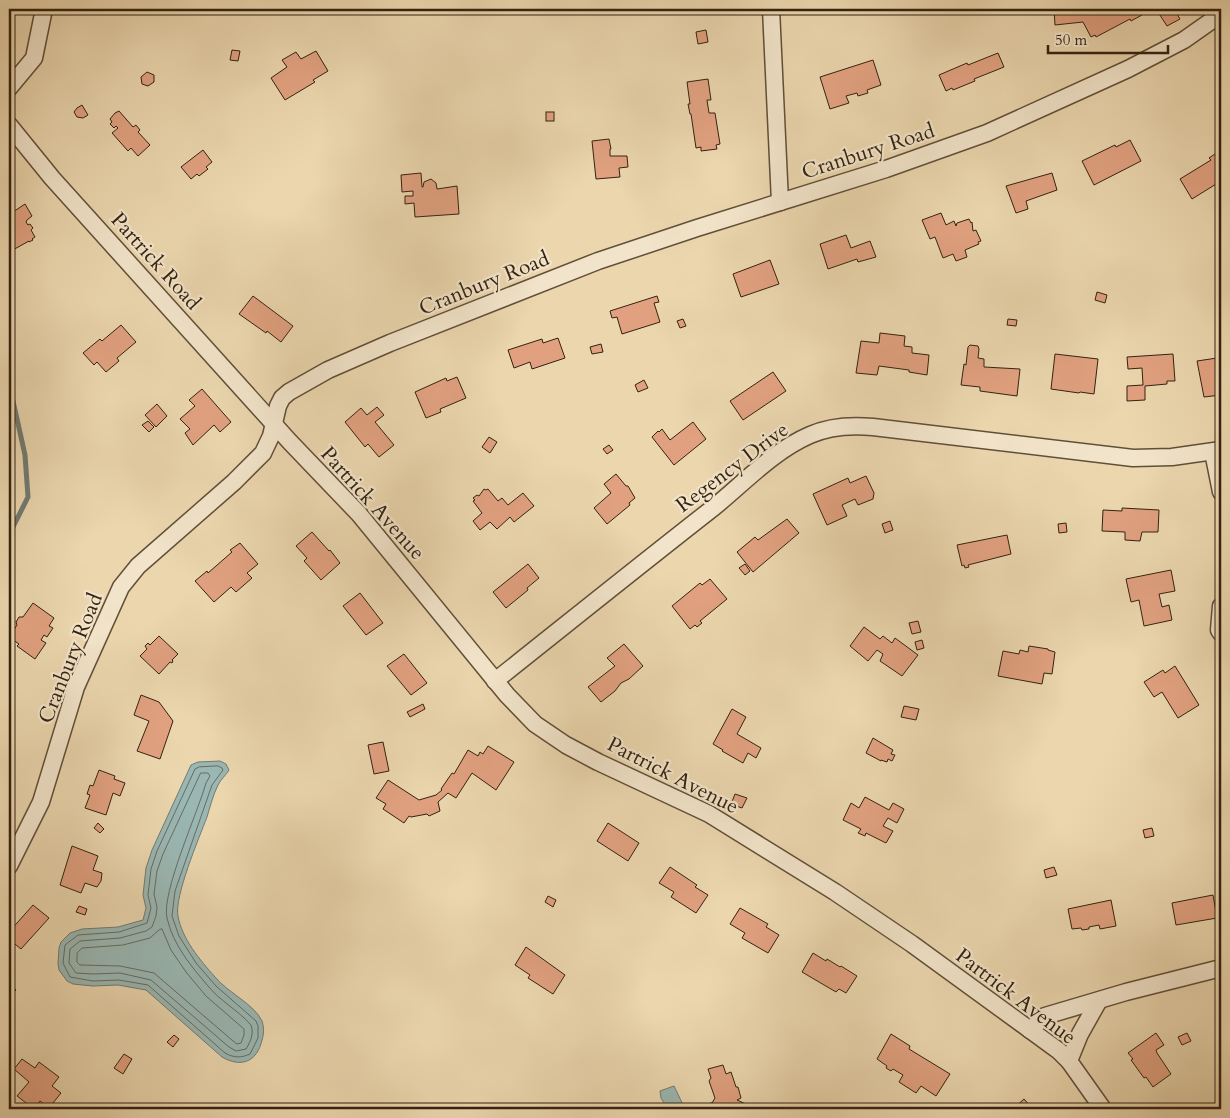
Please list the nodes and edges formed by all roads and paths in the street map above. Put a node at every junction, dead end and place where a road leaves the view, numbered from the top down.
1 (44, 9) edge
2 (771, 9) edge
3 (1221, 14) edge
4 (9, 88) edge
5 (9, 126) edge
6 (780, 202) junction
7 (274, 424) junction
8 (1217, 451) edge
9 (1221, 492) edge
10 (1221, 606) edge
11 (1221, 633) edge
12 (495, 681) junction
13 (9, 866) edge
14 (1221, 968) edge
15 (1098, 1002) junction
16 (1030, 1030) junction
17 (1068, 1061) junction
18 (1103, 1109) edge

1 - 4 street
2 - 6 street
3 - 6 street, Cranbury Road
5 - 7 street, Partrick Road
6 - 7 street, Cranbury Road
7 - 12 street, Partrick Avenue
7 - 13 street, Cranbury Road
8 - 9 street
8 - 12 street, Regency Drive
10 - 11 street
12 - 16 street, Partrick Avenue
14 - 15 street
15 - 16 street
15 - 17 street
16 - 17 street, Partrick Avenue
17 - 18 street, Partrick Avenue

